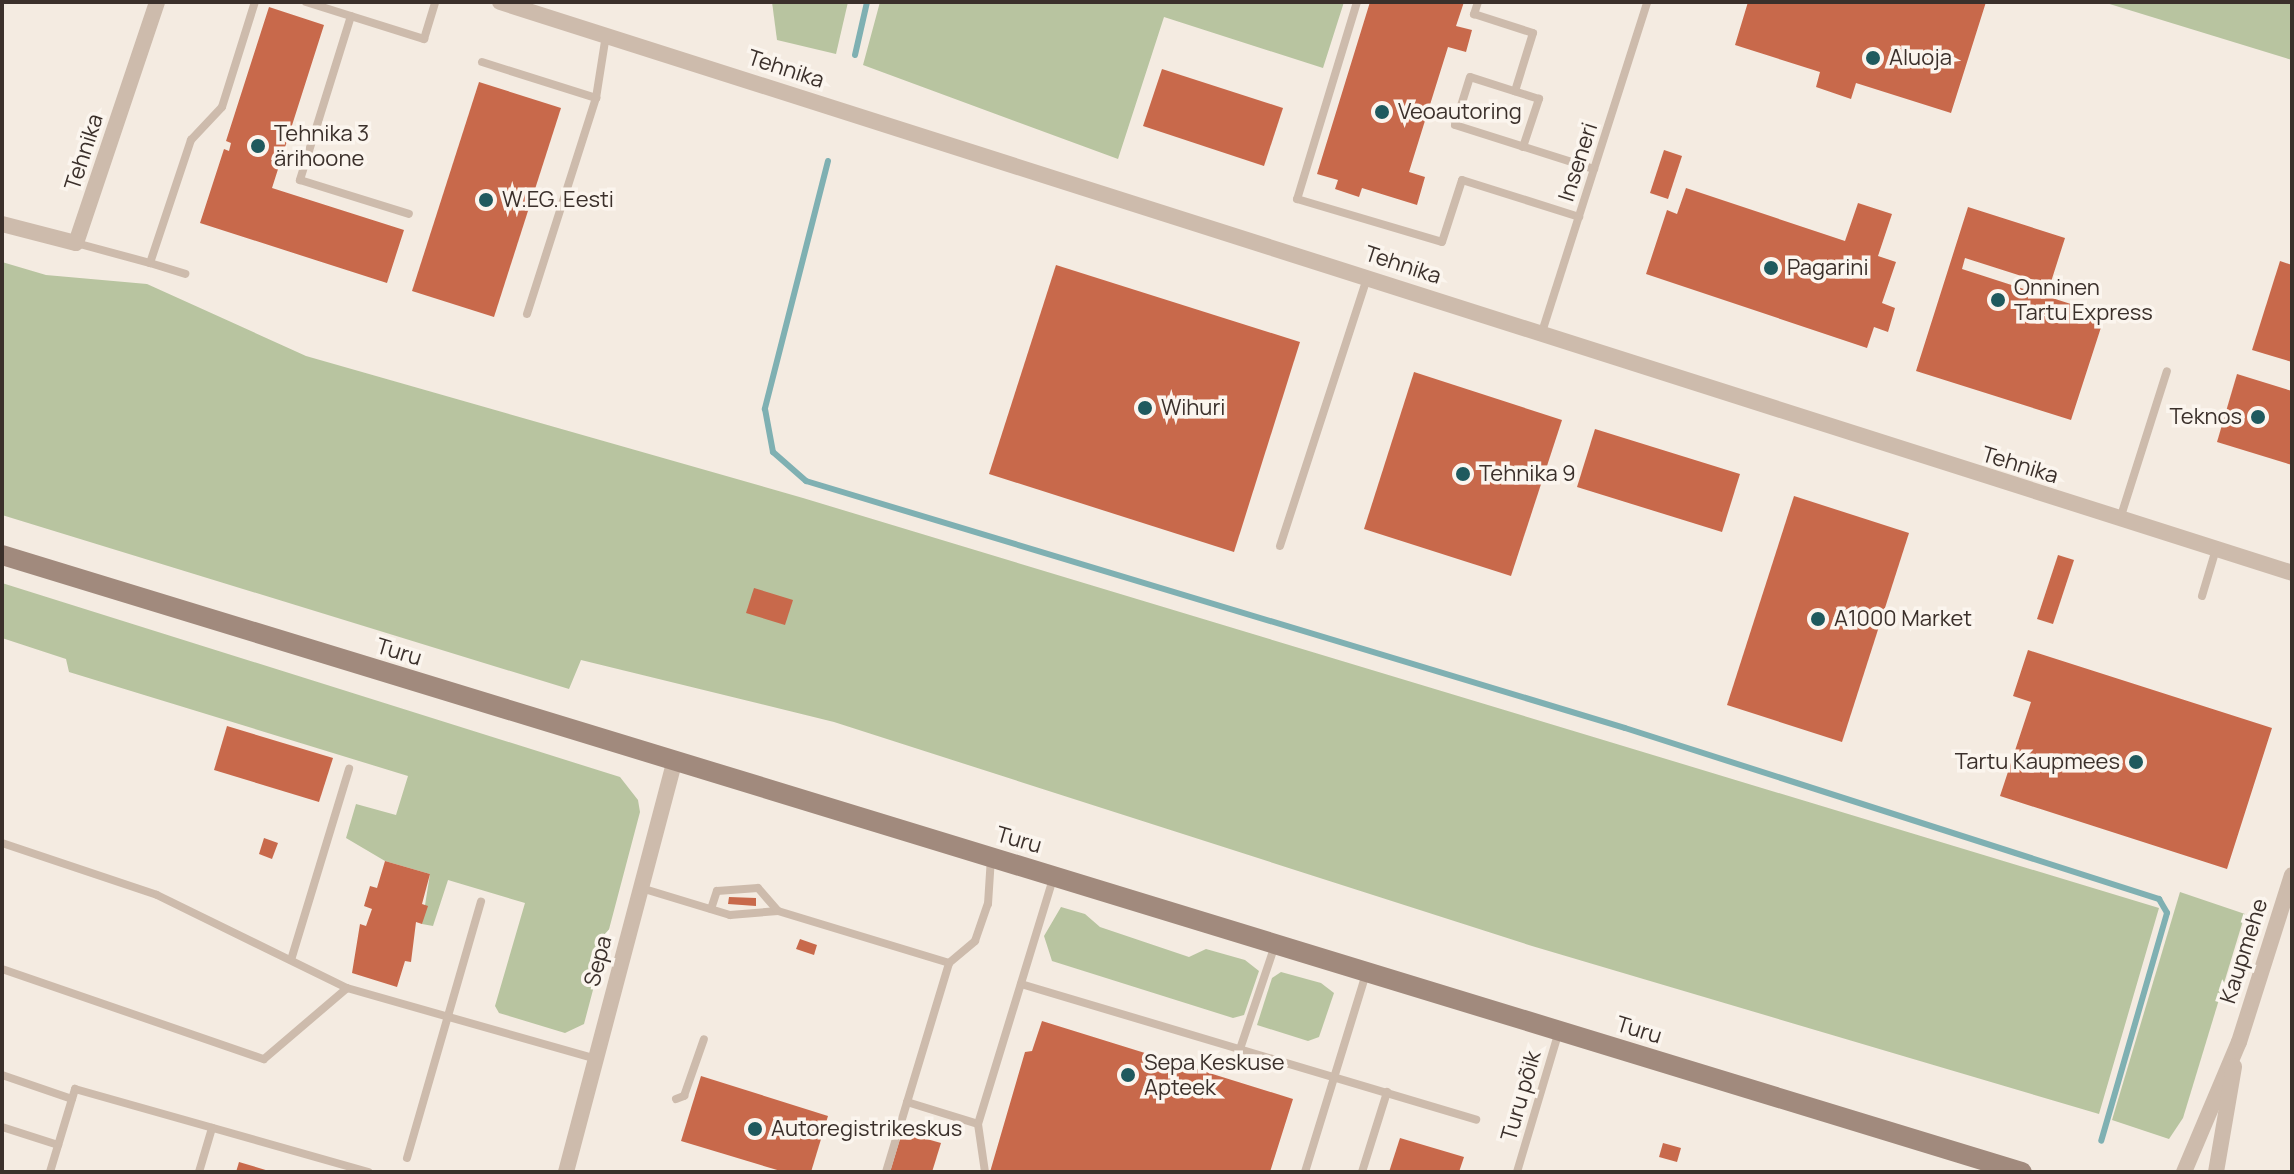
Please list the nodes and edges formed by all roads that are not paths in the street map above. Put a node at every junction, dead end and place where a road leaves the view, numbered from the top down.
1 (157, 2) edge
2 (255, 2) edge
3 (306, 2) edge
4 (435, 2) edge
5 (500, 2) edge
6 (1357, 2) edge
7 (1478, 2) edge
8 (1647, 2) edge
9 (351, 16) junction
10 (606, 34) junction
11 (482, 62) dead end
12 (1515, 91) junction
13 (596, 98) junction
14 (1523, 147) junction
15 (1594, 169) junction
16 (409, 214) dead end
17 (1579, 217) junction
18 (2, 224) edge
19 (76, 243) junction
20 (150, 263) junction
21 (185, 274) dead end
22 (1367, 277) junction
23 (527, 314) dead end
24 (1542, 332) junction
25 (2167, 371) dead end
26 (2120, 519) junction
27 (1280, 546) dead end
28 (2216, 549) junction
29 (2, 555) edge
30 (2292, 573) edge
31 (2202, 596) dead end
32 (674, 762) junction
33 (349, 769) dead end
34 (2, 843) edge
35 (991, 857) junction
36 (1054, 875) junction
37 (2292, 875) edge
38 (640, 888) junction
39 (481, 901) dead end
40 (711, 909) junction
41 (778, 911) junction
42 (1275, 945) junction
43 (291, 960) junction
44 (949, 963) junction
45 (2, 969) edge
46 (1367, 973) junction
47 (1021, 984) junction
48 (347, 988) junction
49 (447, 1017) junction
50 (1559, 1031) junction
51 (704, 1039) dead end
52 (2239, 1042) junction
53 (1240, 1049) junction
54 (596, 1059) junction
55 (2, 1075) edge
56 (1334, 1077) junction
57 (1387, 1092) junction
58 (72, 1099) junction
59 (676, 1099) dead end
60 (907, 1102) junction
61 (1476, 1120) dead end
62 (978, 1124) junction
63 (2, 1127) edge
64 (212, 1128) junction
65 (58, 1145) junction
66 (407, 1158) dead end
67 (50, 1172) edge
68 (199, 1172) edge
69 (369, 1172) edge
70 (566, 1172) edge
71 (886, 1172) edge
72 (985, 1172) edge
73 (1305, 1172) edge
74 (1362, 1172) edge
75 (1517, 1172) edge
76 (2022, 1172) edge
77 (2184, 1172) edge
78 (2216, 1172) edge

1 - 19 street, Tehnika
2 - 20 lane
3 - 9 lane
4 - 9 lane
5 - 10 street, Tehnika
6 - 17 lane
7 - 12 lane
8 - 15 lane, Inseneri
9 - 16 lane
10 - 13 lane
10 - 22 street, Tehnika
11 - 13 lane
12 - 14 lane
12 - 14 lane
13 - 23 lane
14 - 15 lane
15 - 17 lane, Inseneri
17 - 24 lane, Inseneri
18 - 19 street
19 - 20 lane
20 - 21 lane
22 - 24 street, Tehnika
22 - 27 lane
24 - 26 street, Tehnika
25 - 26 lane
26 - 28 street, Tehnika
28 - 30 street, Tehnika
28 - 31 lane
29 - 32 main road, Turu
32 - 35 main road, Turu
32 - 38 street, Sepa
33 - 43 lane
34 - 43 lane
35 - 36 main road, Turu
35 - 44 lane
36 - 42 main road, Turu
36 - 47 lane
37 - 52 street, Kaupmehe
38 - 40 lane
38 - 54 street, Sepa
39 - 49 lane
40 - 41 lane
40 - 41 lane
41 - 44 lane
42 - 46 main road, Turu
42 - 53 lane
43 - 48 lane
44 - 60 lane
45 - 48 lane
46 - 50 main road, Turu
46 - 56 lane
47 - 53 lane
47 - 62 lane
48 - 49 lane
49 - 54 lane
49 - 66 lane
50 - 75 lane, Turu põik
50 - 76 main road, Turu
51 - 59 lane
52 - 77 street, Kaupmehe
52 - 78 street, Kaupmehe
53 - 56 lane
54 - 70 street, Sepa
55 - 58 lane
56 - 57 lane
56 - 73 lane
57 - 61 lane
57 - 74 lane
58 - 64 lane
58 - 65 lane
60 - 62 lane
60 - 71 lane
62 - 72 lane
63 - 65 lane
64 - 68 lane
64 - 69 lane
65 - 67 lane

